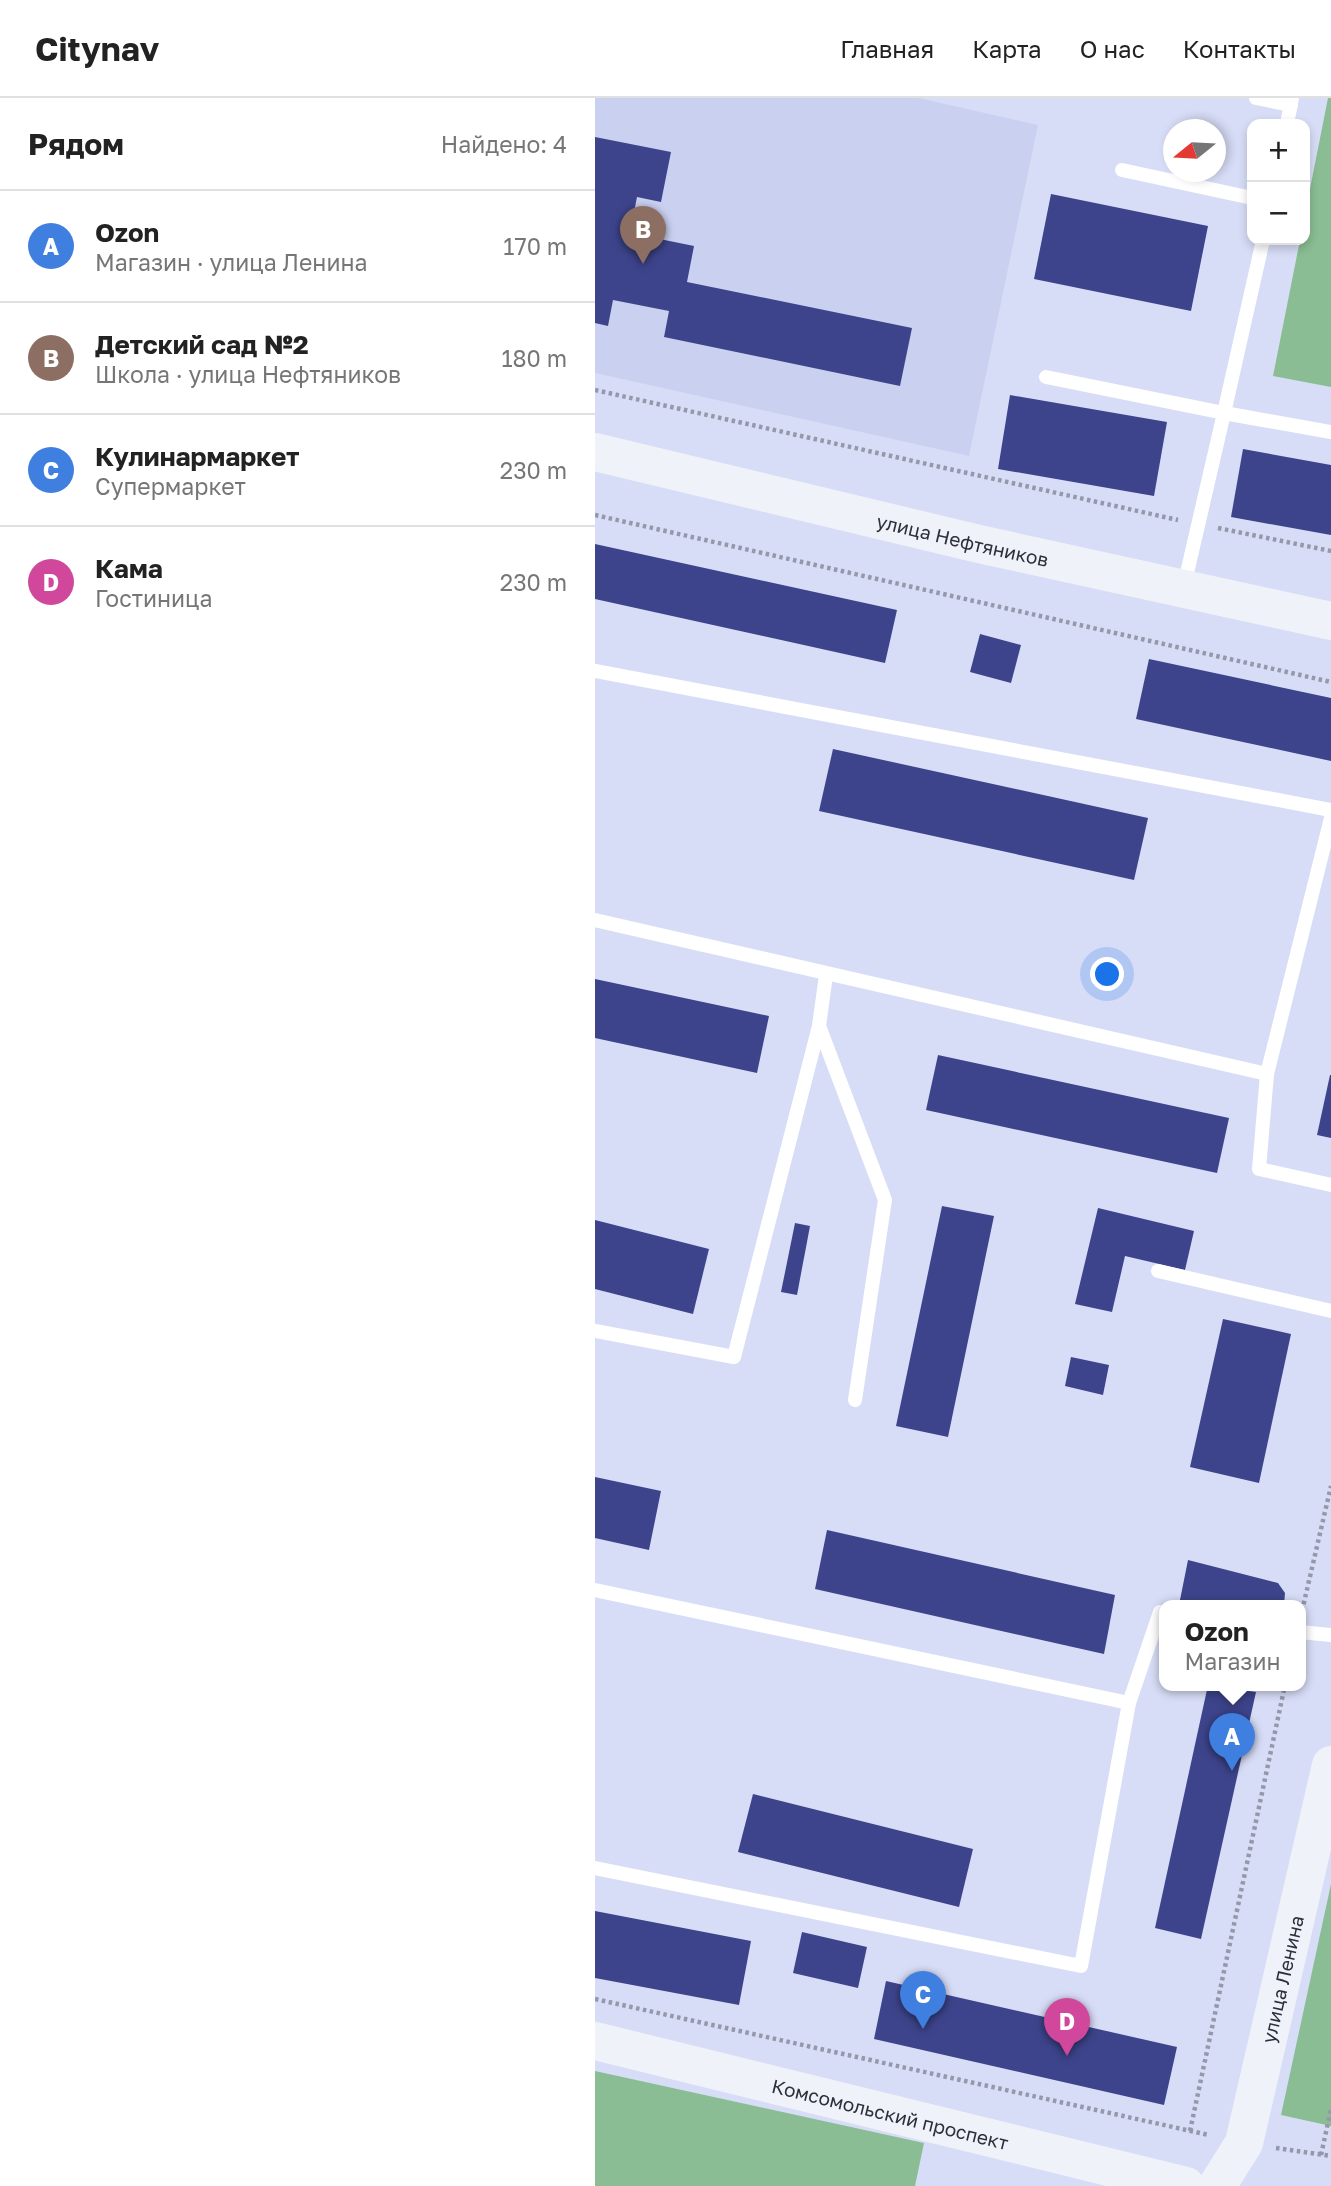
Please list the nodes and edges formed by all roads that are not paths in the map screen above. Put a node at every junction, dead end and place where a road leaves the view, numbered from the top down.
1 (1256, 98) edge
2 (1292, 101) edge
3 (1288, 119) edge
4 (1122, 170) dead end
5 (1247, 197) edge
6 (1262, 245) edge
7 (1046, 377) dead end
8 (1224, 413) junction
9 (1331, 432) edge
10 (595, 452) edge
11 (1184, 587) junction
12 (1331, 621) edge
13 (595, 671) edge
14 (1331, 810) edge
15 (1331, 818) edge
16 (595, 920) edge
17 (826, 975) junction
18 (820, 1026) junction
19 (1267, 1074) junction
20 (1331, 1185) edge
21 (1158, 1271) dead end
22 (1331, 1311) edge
23 (595, 1331) edge
24 (855, 1400) dead end
25 (595, 1590) edge
26 (1159, 1615) edge
27 (1306, 1633) edge
28 (1331, 1635) edge
29 (1129, 1703) junction
30 (1331, 1765) edge
31 (595, 1868) edge
32 (595, 2041) edge
33 (1186, 2186) edge
34 (1217, 2186) edge

1 - 2 lane
2 - 3 lane
4 - 5 lane
6 - 8 lane
7 - 8 lane
8 - 9 lane
8 - 11 lane
10 - 11 main road, улица Нефтяников
11 - 12 main road, улица Нефтяников
13 - 14 lane
15 - 19 lane
16 - 17 lane
17 - 18 lane
17 - 19 lane
18 - 23 lane
18 - 24 lane
19 - 20 lane
21 - 22 lane
25 - 29 lane
26 - 29 lane
27 - 28 lane
29 - 31 lane
30 - 34 main road, улица Ленина
32 - 33 main road, Комсомольский проспект

